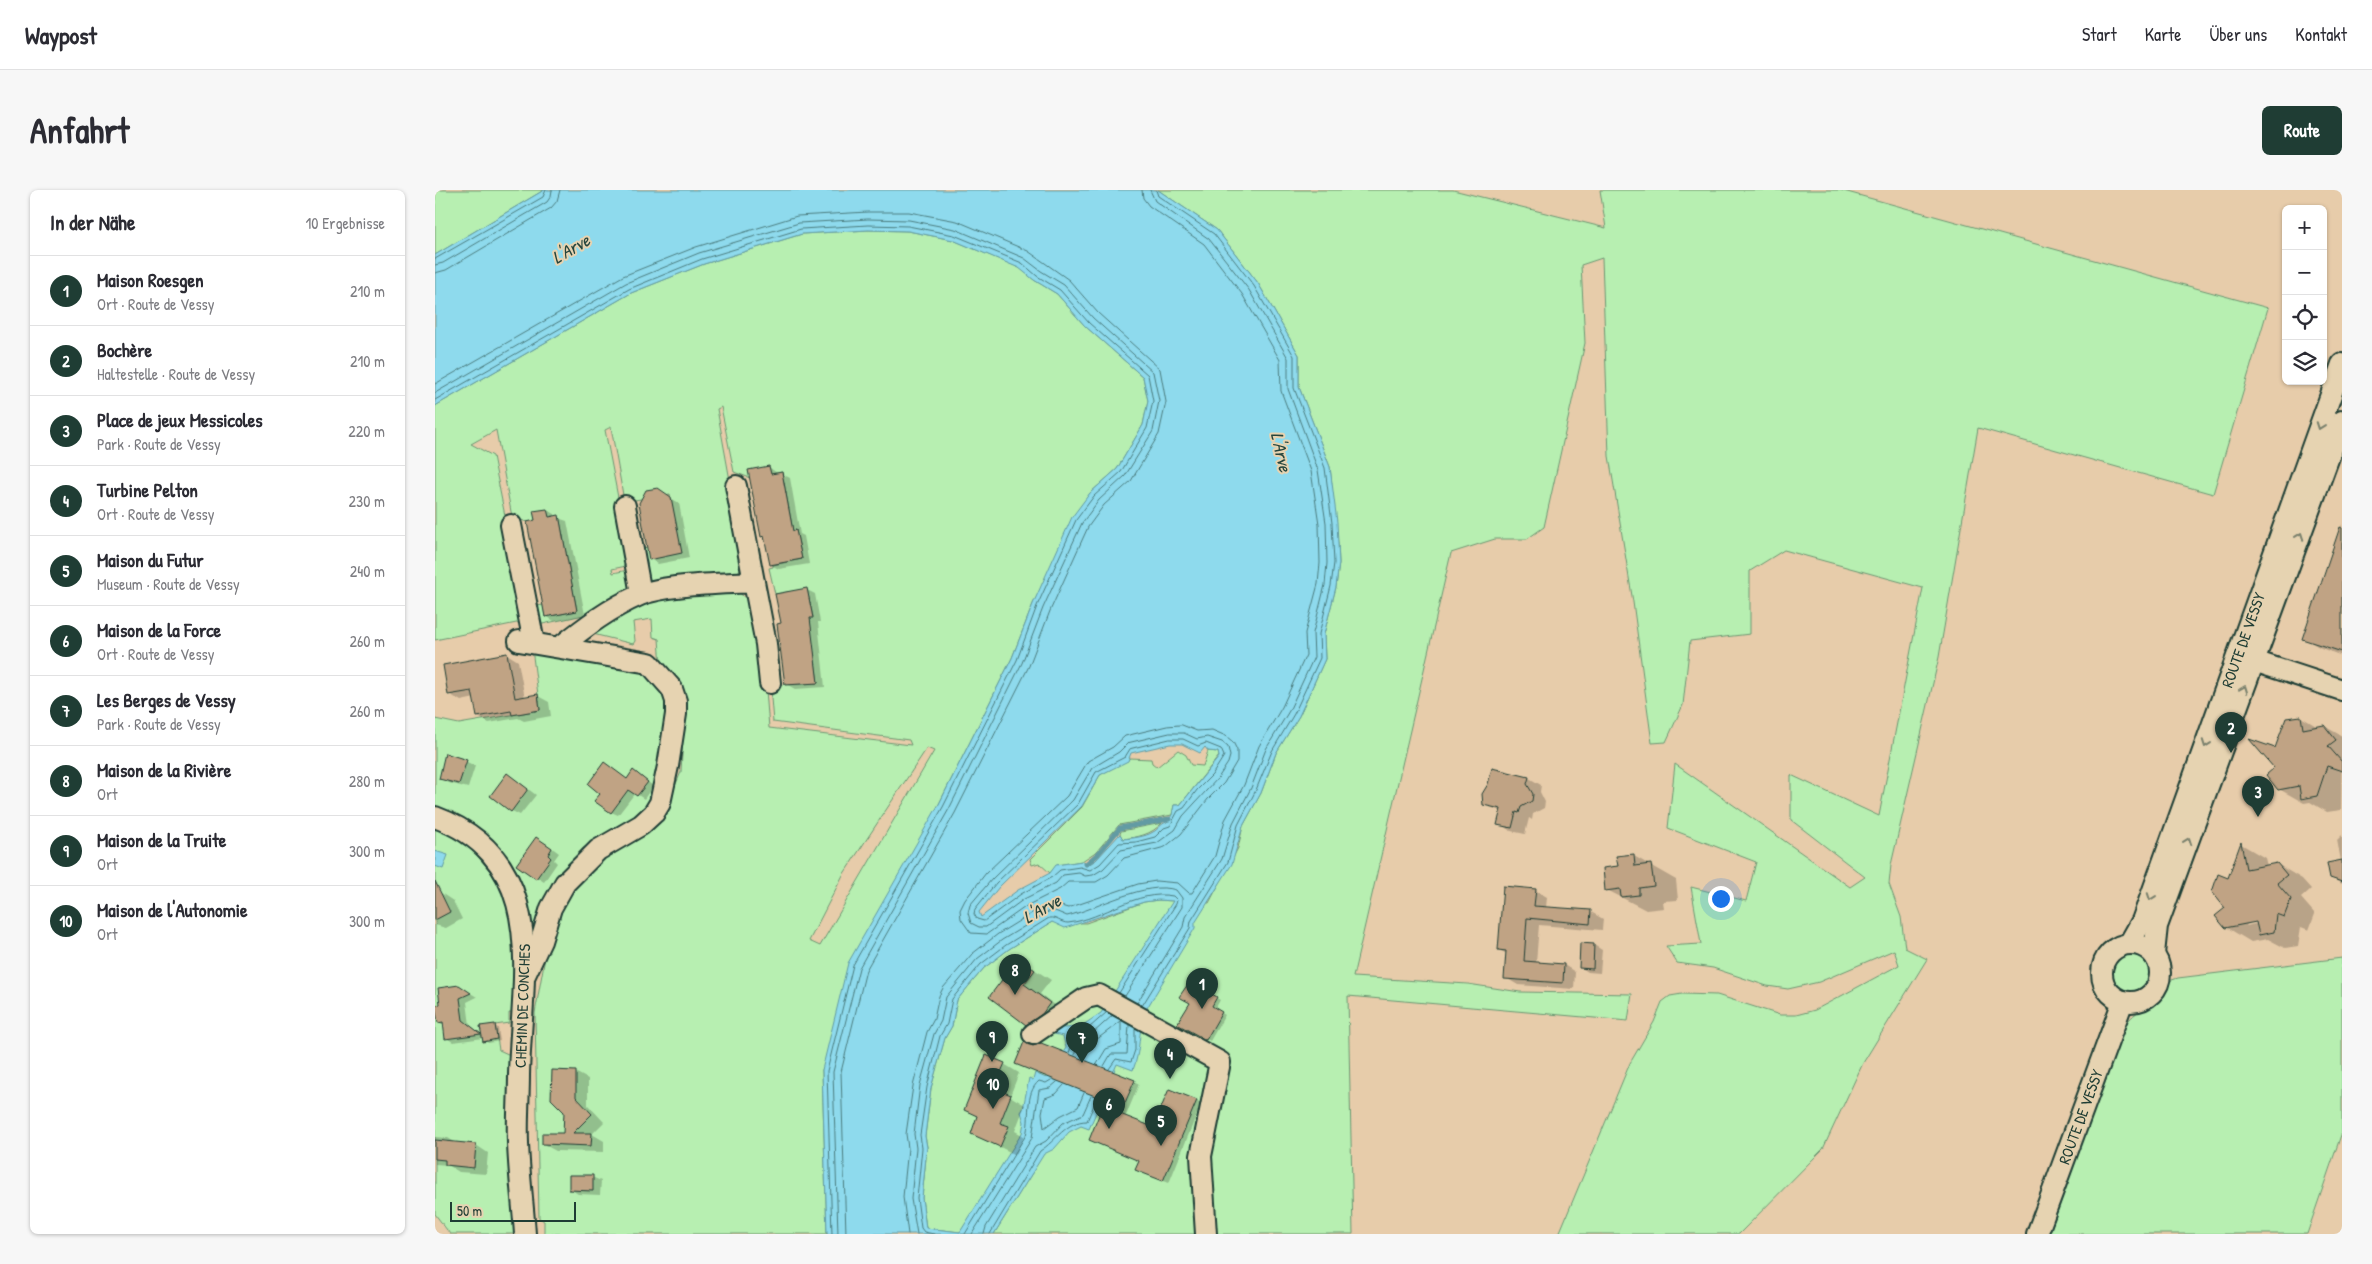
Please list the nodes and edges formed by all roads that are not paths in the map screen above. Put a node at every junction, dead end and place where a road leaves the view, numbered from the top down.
1 (2342, 364) edge
2 (2342, 421) edge
3 (736, 486) dead end
4 (625, 506) dead end
5 (511, 525) dead end
6 (754, 582) junction
7 (641, 594) junction
8 (560, 647) junction
9 (2246, 658) junction
10 (770, 683) dead end
11 (2342, 690) edge
12 (435, 817) edge
13 (2129, 944) junction
14 (2153, 954) junction
15 (525, 975) junction
16 (2123, 1001) junction
17 (1033, 1034) dead end
18 (525, 1234) edge
19 (1206, 1234) edge
20 (2037, 1234) edge

1 -> 9 street, ROUTE DE VESSY
9 -> 2 street, ROUTE DE VESSY
3 - 6 street
4 - 7 street
5 - 8 street
6 - 7 street
6 - 10 street
7 - 8 street
8 - 15 street
9 - 11 street
9 -> 13 street, ROUTE DE VESSY
14 -> 9 street, ROUTE DE VESSY
12 - 15 street, CHEMIN DE CONCHES
13 - 14 street
13 - 16 street
14 - 16 street
15 - 18 street, CHEMIN DE CONCHES
16 - 20 street, ROUTE DE VESSY
17 - 19 street

